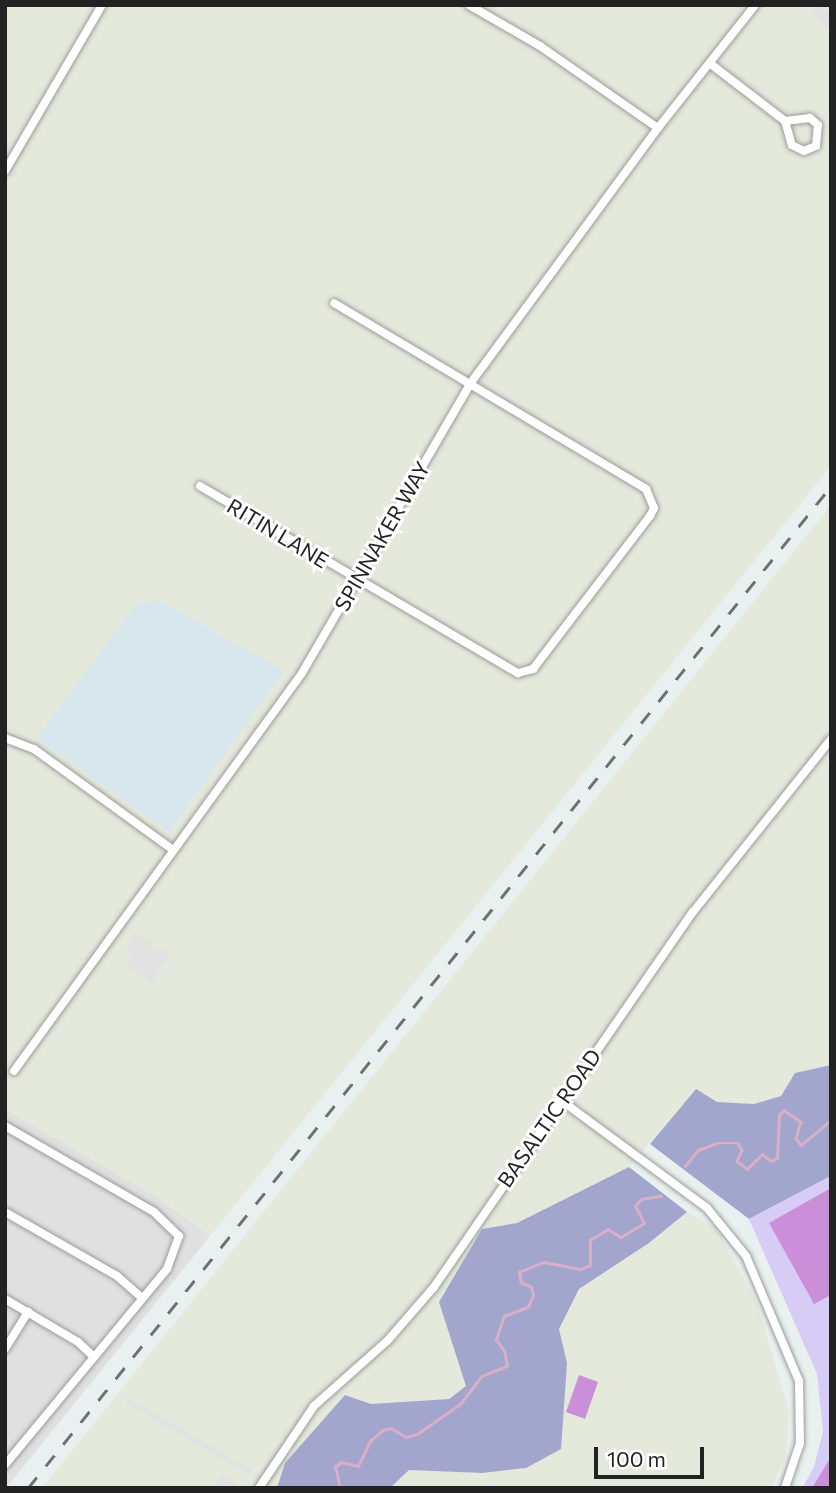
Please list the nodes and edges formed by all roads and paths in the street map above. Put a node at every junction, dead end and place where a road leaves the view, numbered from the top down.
1 (102, 5) edge
2 (469, 5) edge
3 (755, 5) edge
4 (712, 65) junction
5 (785, 121) junction
6 (657, 128) junction
7 (5, 171) edge
8 (334, 303) dead end
9 (470, 384) junction
10 (200, 486) dead end
11 (357, 580) junction
12 (5, 738) edge
13 (831, 739) edge
14 (173, 850) junction
15 (14, 1071) dead end
16 (562, 1101) junction
17 (5, 1126) edge
18 (5, 1212) edge
19 (142, 1298) junction
20 (5, 1299) edge
21 (28, 1312) junction
22 (5, 1349) edge
23 (94, 1357) junction
24 (5, 1465) edge
25 (259, 1488) edge
26 (785, 1488) edge

1 - 7 street
2 - 6 street
3 - 4 street, SPINNAKER WAY
4 - 5 street
4 - 6 street, SPINNAKER WAY
5 - 5 street
6 - 9 street, SPINNAKER WAY
8 - 9 street
9 - 11 street, SPINNAKER WAY
9 - 11 street, RITIN LANE
10 - 11 street, RITIN LANE
11 - 14 street, SPINNAKER WAY
12 - 14 street
13 - 16 street, BASALTIC ROAD
14 - 15 street, SPINNAKER WAY
16 - 25 street, BASALTIC ROAD
16 - 26 street
17 - 19 street
18 - 19 street
19 - 23 street
20 - 21 street
21 - 22 street
21 - 23 street
23 - 24 street

